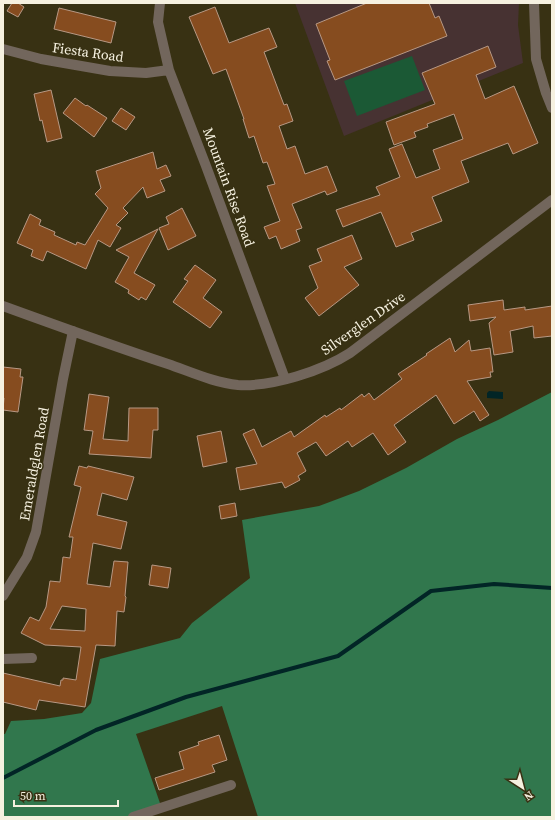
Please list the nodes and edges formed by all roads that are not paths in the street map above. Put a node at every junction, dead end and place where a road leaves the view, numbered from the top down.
1 (160, 3) edge
2 (534, 3) edge
3 (3, 49) edge
4 (169, 70) junction
5 (552, 108) edge
6 (552, 200) edge
7 (3, 306) edge
8 (73, 331) junction
9 (284, 379) junction
10 (3, 596) edge
11 (32, 658) dead end
12 (3, 659) edge
13 (231, 785) dead end
14 (134, 817) edge

1 - 4 street, Mountain Rise Road
2 - 5 street
3 - 4 street, Fiesta Road
4 - 9 street, Mountain Rise Road
6 - 9 street, Silverglen Drive
7 - 8 street, Silverglen Drive
8 - 9 street, Silverglen Drive
8 - 10 street, Emeraldglen Road
11 - 12 street
13 - 14 street

